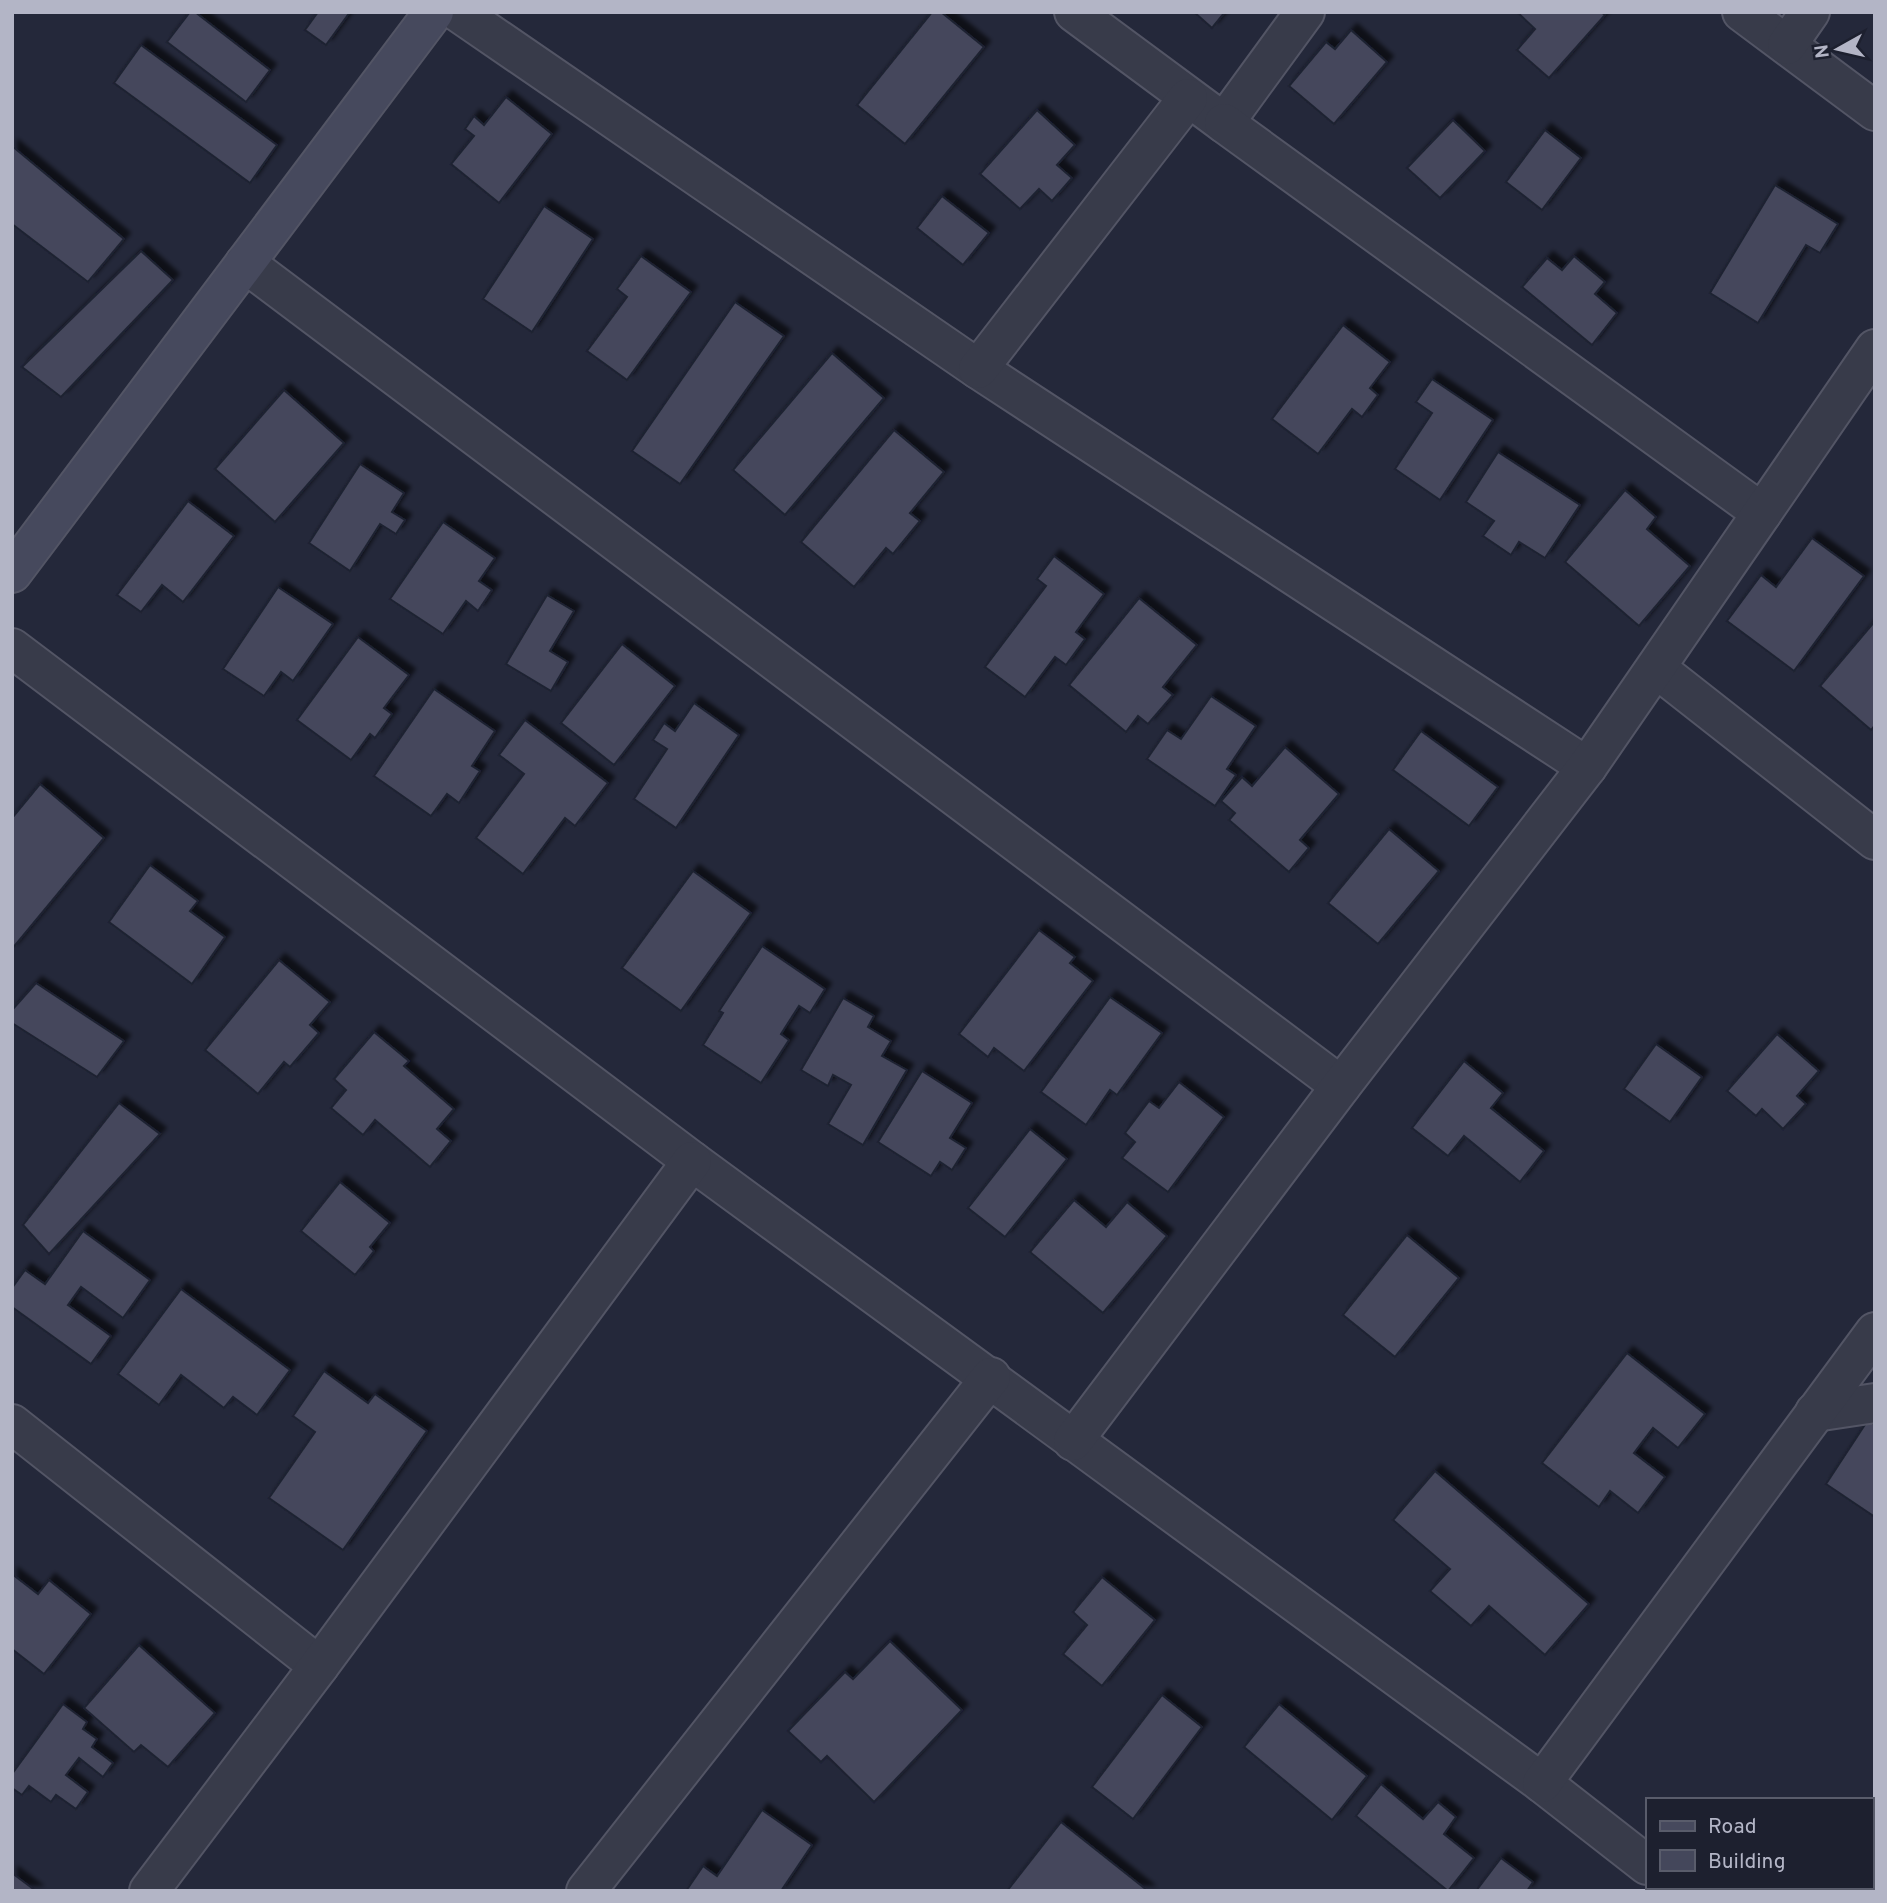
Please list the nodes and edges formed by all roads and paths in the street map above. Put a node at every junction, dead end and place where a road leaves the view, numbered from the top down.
1 (434, 12) edge
2 (458, 12) edge
3 (1074, 12) edge
4 (1305, 12) edge
5 (1742, 12) edge
6 (1810, 12) edge
7 (1787, 45) junction
8 (1188, 98) junction
9 (1875, 111) edge
10 (1224, 123) junction
11 (245, 263) junction
12 (1875, 349) edge
13 (978, 369) junction
14 (1762, 513) junction
15 (12, 573) edge
16 (12, 648) edge
17 (1656, 668) junction
18 (1587, 766) junction
19 (1875, 840) edge
20 (1341, 1086) junction
21 (692, 1161) junction
22 (1875, 1332) edge
23 (991, 1377) junction
24 (1875, 1403) edge
25 (1815, 1412) junction
26 (12, 1424) edge
27 (1073, 1441) junction
28 (319, 1666) junction
29 (1542, 1783) junction
30 (1646, 1864) edge
31 (149, 1891) edge
32 (586, 1891) edge

1 - 11 street
2 - 13 street
3 - 8 street
4 - 10 street
5 - 7 street
6 - 7 street
7 - 9 street
8 - 10 street
8 - 13 street
10 - 14 street
11 - 15 street
11 - 20 street
12 - 14 street
13 - 18 street
14 - 17 street
16 - 21 street
17 - 18 street
17 - 19 street
18 - 20 street
20 - 27 street
21 - 23 street
21 - 28 street
22 - 25 street
23 - 27 street
23 - 32 street
24 - 25 street
25 - 29 street
26 - 28 street
27 - 29 street
28 - 31 street
29 - 30 street

